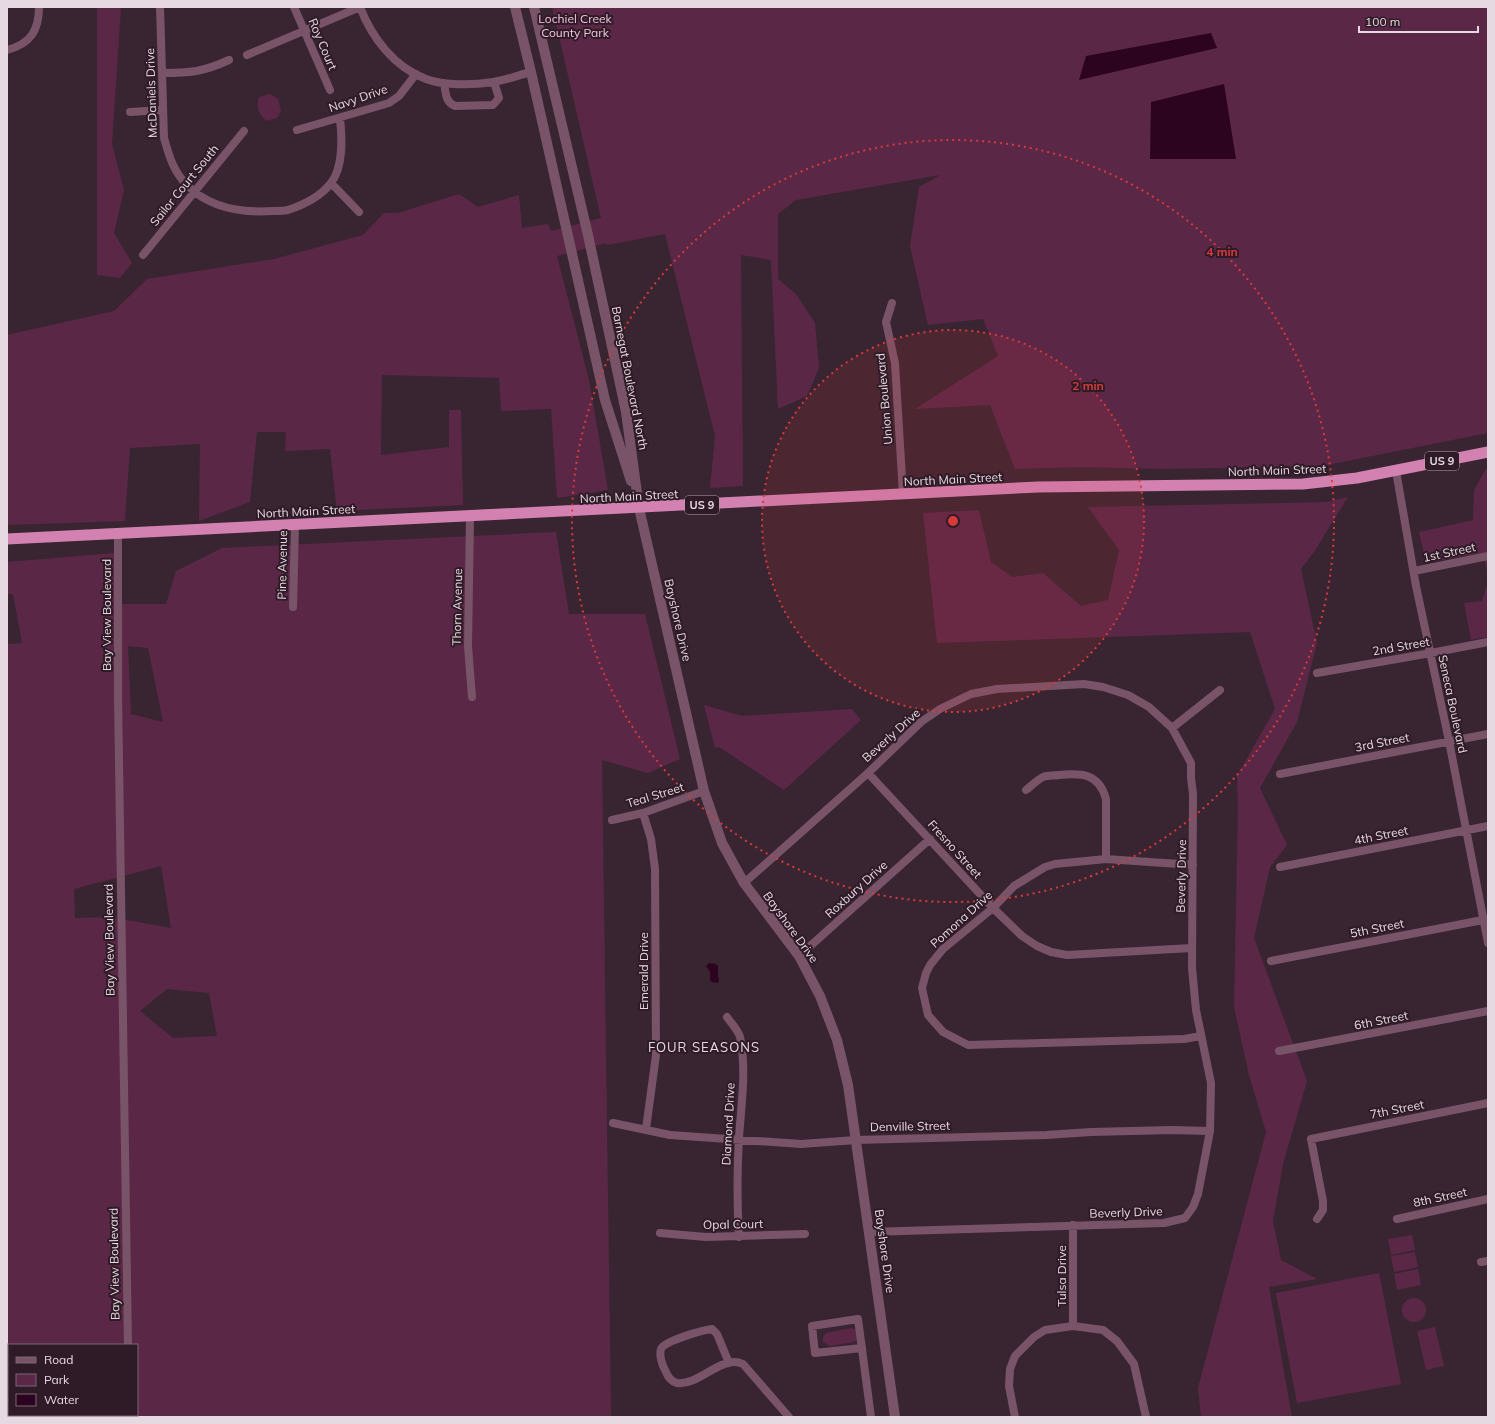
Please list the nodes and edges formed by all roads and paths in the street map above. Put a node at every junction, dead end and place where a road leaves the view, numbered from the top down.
1 (39, 7) edge
2 (160, 7) edge
3 (294, 7) edge
4 (360, 7) edge
5 (515, 7) edge
6 (534, 7) edge
7 (304, 30) junction
8 (7, 50) edge
9 (247, 55) dead end
10 (229, 60) dead end
11 (532, 72) junction
12 (162, 73) junction
13 (416, 74) junction
14 (494, 82) junction
15 (444, 83) junction
16 (330, 90) dead end
17 (163, 110) junction
18 (130, 112) dead end
19 (340, 118) junction
20 (296, 130) dead end
21 (244, 131) dead end
22 (331, 182) junction
23 (194, 191) junction
24 (359, 212) dead end
25 (143, 255) dead end
26 (892, 304) dead end
27 (1488, 452) edge
28 (1396, 471) junction
29 (902, 494) junction
30 (639, 508) junction
31 (470, 516) junction
32 (295, 525) junction
33 (118, 534) junction
34 (7, 539) edge
35 (1488, 556) edge
36 (1414, 571) junction
37 (293, 607) dead end
38 (1488, 642) edge
39 (1431, 653) junction
40 (1317, 673) dead end
41 (1220, 690) dead end
42 (472, 697) dead end
43 (1172, 728) junction
44 (1488, 734) edge
45 (1449, 741) junction
46 (868, 773) junction
47 (1280, 774) dead end
48 (1026, 790) dead end
49 (704, 792) junction
50 (643, 813) junction
51 (612, 820) dead end
52 (1488, 826) edge
53 (1466, 831) junction
54 (930, 839) junction
55 (1106, 859) junction
56 (1193, 865) junction
57 (1280, 867) dead end
58 (744, 883) junction
59 (993, 908) junction
60 (1486, 919) edge
61 (1488, 943) edge
62 (1192, 948) junction
63 (799, 956) junction
64 (1271, 961) dead end
65 (1488, 1011) edge
66 (727, 1017) dead end
67 (1201, 1036) junction
68 (1279, 1052) dead end
69 (1488, 1103) edge
70 (613, 1123) dead end
71 (646, 1129) junction
72 (1210, 1131) junction
73 (739, 1140) junction
74 (856, 1140) junction
75 (1488, 1199) edge
76 (1317, 1219) dead end
77 (1397, 1219) dead end
78 (1073, 1225) junction
79 (869, 1232) junction
80 (660, 1233) dead end
81 (805, 1234) dead end
82 (739, 1237) junction
83 (1073, 1326) junction
84 (128, 1344) edge
85 (862, 1348) junction
86 (729, 1363) junction
87 (789, 1417) edge
88 (872, 1417) edge
89 (895, 1417) edge
90 (1015, 1417) edge
91 (1146, 1417) edge

1 - 8 street
2 - 12 street, McDaniels Drive
3 - 7 street, Roy Court
4 - 7 street
4 - 13 street
5 - 11 street, Barnegat Boulevard North
6 - 30 street, Barnegat Boulevard North
7 - 9 street
7 - 16 street, Roy Court
10 - 12 street
11 - 14 street
11 - 30 street, Barnegat Boulevard North
12 - 17 street, McDaniels Drive
13 - 15 street
13 - 19 street, Navy Drive
14 - 15 street
14 - 15 street
17 - 18 street
17 - 23 street, McDaniels Drive
19 - 20 street, Navy Drive
19 - 22 street, McDaniels Drive
21 - 23 street, Sailor Court South
22 - 23 street, McDaniels Drive
22 - 24 street
23 - 25 street, Sailor Court South
26 - 29 street, Union Boulevard
27 - 28 highway, US 9
28 - 29 highway, North Main Street / US 9
28 - 36 street, Seneca Boulevard
29 - 30 highway, North Main Street / US 9
30 - 31 highway, North Main Street / US 9
30 - 49 street, Bayshore Drive
31 - 32 highway, North Main Street / US 9
31 - 42 street, Thorn Avenue
32 - 33 highway, North Main Street / US 9
32 - 37 street, Pine Avenue
33 - 34 highway, North Main Street / US 9
33 - 84 street, Bay View Boulevard
35 - 36 street, 1st Street
36 - 39 street, Seneca Boulevard
38 - 39 street, 2nd Street
39 - 40 street, 2nd Street
39 - 45 street, Seneca Boulevard
41 - 43 street
43 - 46 street, Beverly Drive
43 - 56 street, Beverly Drive
44 - 45 street, 3rd Street
45 - 47 street, 3rd Street
45 - 53 street, Seneca Boulevard
46 - 54 street, Fresno Street
46 - 58 street, Beverly Drive
48 - 55 street
49 - 50 street, Teal Street
49 - 58 street, Bayshore Drive
50 - 51 street, Teal Street
50 - 71 street, Emerald Drive
52 - 53 street, 4th Street
53 - 57 street, 4th Street
53 - 60 street, Seneca Boulevard
54 - 59 street, Fresno Street
54 - 63 street, Roxbury Drive
55 - 56 street, Pomona Drive
55 - 59 street, Pomona Drive
56 - 62 street, Beverly Drive
58 - 63 street, Bayshore Drive
59 - 62 street, Fresno Street
59 - 67 street, Pomona Drive
60 - 61 street, Seneca Boulevard
60 - 64 street, 5th Street
62 - 67 street, Beverly Drive
63 - 74 street, Bayshore Drive
65 - 68 street, 6th Street
66 - 73 street, Diamond Drive
67 - 72 street, Beverly Drive
69 - 76 street, 7th Street
70 - 71 street, Denville Street
71 - 73 street, Denville Street
72 - 74 street, Denville Street
72 - 78 street, Beverly Drive
73 - 74 street, Denville Street
73 - 82 street, Diamond Drive
74 - 79 street, Bayshore Drive
75 - 77 street, 8th Street
78 - 79 street, Beverly Drive
78 - 83 street, Tulsa Drive
79 - 89 street, Bayshore Drive
80 - 82 street, Opal Court
81 - 82 street, Opal Court
83 - 90 street
83 - 91 street
85 - 85 street
85 - 88 street
86 - 86 street
86 - 87 street

